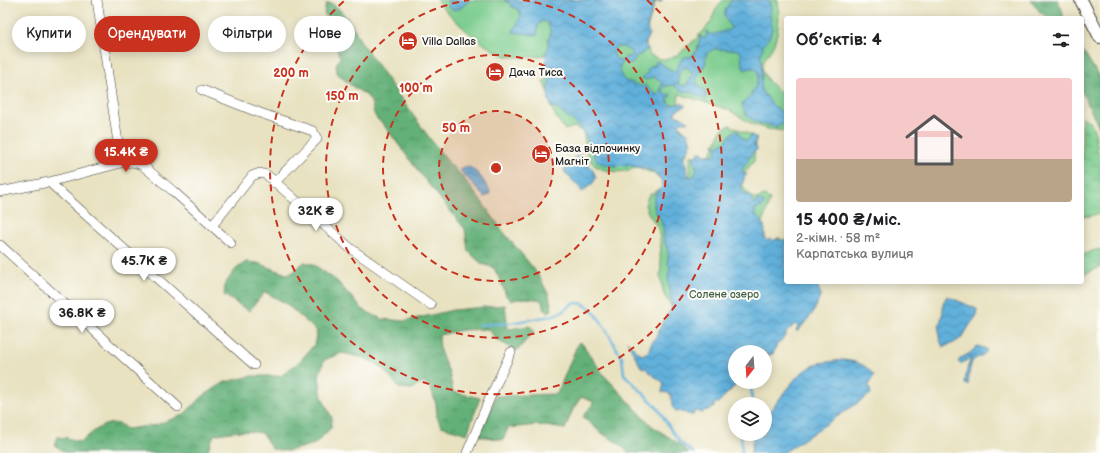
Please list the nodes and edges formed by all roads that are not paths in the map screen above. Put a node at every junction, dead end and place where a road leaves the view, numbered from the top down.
1 (97, 0) edge
2 (1081, 0) edge
3 (1100, 37) edge
4 (202, 90) dead end
5 (121, 163) junction
6 (49, 182) junction
7 (274, 182) junction
8 (0, 192) edge
9 (212, 226) junction
10 (231, 243) dead end
11 (0, 245) edge
12 (431, 305) dead end
13 (511, 352) dead end
14 (254, 365) dead end
15 (178, 407) dead end
16 (467, 453) edge

1 - 5 street
2 - 3 street
4 - 7 street
5 - 6 street
5 - 9 street
6 - 8 street
6 - 14 street
7 - 9 street
7 - 12 street
9 - 10 street
11 - 15 street
13 - 16 street

